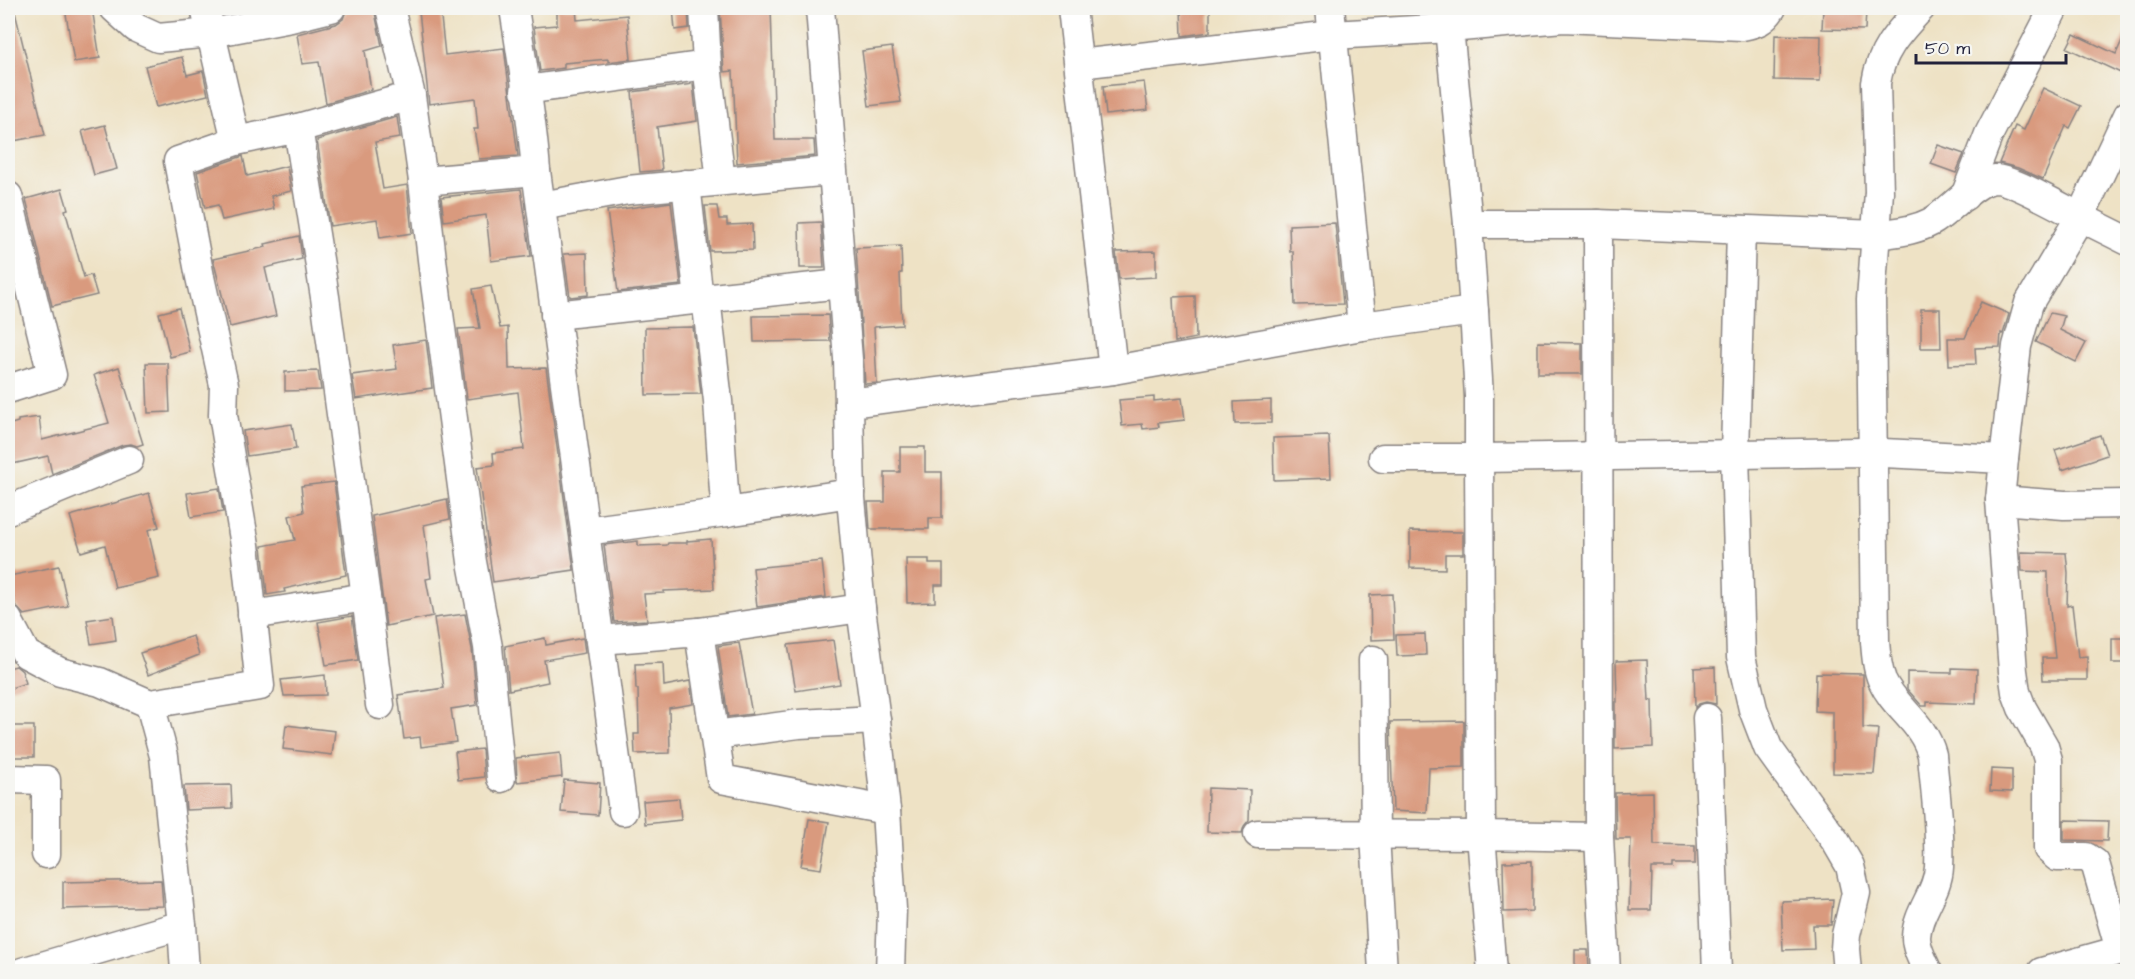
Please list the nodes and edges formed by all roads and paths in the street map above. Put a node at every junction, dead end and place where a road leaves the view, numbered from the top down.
1 (114, 8) edge
2 (331, 8) edge
3 (390, 8) edge
4 (514, 8) edge
5 (704, 8) edge
6 (820, 8) edge
7 (1072, 8) edge
8 (1772, 8) edge
9 (1921, 8) edge
10 (2054, 8) edge
11 (1519, 15) edge
12 (208, 20) edge
13 (1331, 21) edge
14 (1449, 28) junction
15 (1079, 64) junction
16 (707, 65) junction
17 (525, 90) junction
18 (411, 96) junction
19 (2127, 114) edge
20 (298, 128) junction
21 (236, 141) junction
22 (536, 171) junction
23 (831, 171) junction
24 (423, 181) junction
25 (721, 181) junction
26 (686, 184) junction
27 (8, 196) edge
28 (1965, 196) junction
29 (540, 206) junction
30 (2080, 217) junction
31 (1468, 224) junction
32 (1598, 224) junction
33 (1741, 230) junction
34 (1877, 235) junction
35 (2127, 241) edge
36 (841, 284) junction
37 (702, 299) junction
38 (1474, 311) junction
39 (555, 315) junction
40 (1362, 326) junction
41 (1113, 370) junction
42 (8, 389) edge
43 (849, 403) junction
44 (1871, 452) junction
45 (1735, 454) junction
46 (1597, 455) junction
47 (1383, 458) dead end
48 (1479, 458) junction
49 (2004, 459) junction
50 (129, 460) dead end
51 (851, 493) junction
52 (2000, 500) junction
53 (2127, 504) edge
54 (8, 510) edge
55 (728, 512) junction
56 (585, 531) junction
57 (366, 597) junction
58 (861, 608) junction
59 (252, 615) junction
60 (8, 620) edge
61 (699, 632) junction
62 (600, 640) junction
63 (1374, 660) dead end
64 (150, 704) junction
65 (380, 705) dead end
66 (1707, 718) dead end
67 (876, 720) junction
68 (715, 735) junction
69 (501, 777) dead end
70 (8, 779) edge
71 (886, 810) junction
72 (623, 811) dead end
73 (1258, 834) dead end
74 (1375, 835) junction
75 (1481, 835) junction
76 (1599, 837) junction
77 (46, 854) dead end
78 (182, 925) junction
79 (2124, 949) edge
80 (22, 972) edge
81 (185, 972) edge
82 (890, 972) edge
83 (1383, 972) edge
84 (1492, 972) edge
85 (1606, 972) edge
86 (1717, 972) edge
87 (1846, 972) edge
88 (1928, 972) edge
89 (2042, 972) edge

1 - 12 street
2 - 12 street
3 - 18 street
4 - 17 street
5 - 16 street
6 - 23 street
7 - 15 street
8 - 11 street
9 - 34 street
10 - 28 street
11 - 14 street
12 - 21 street
13 - 14 street
13 - 15 street
13 - 40 street
14 - 31 street
15 - 41 street
16 - 17 street
16 - 25 street
17 - 22 street
18 - 20 street
18 - 24 street
19 - 30 street
20 - 21 street
20 - 57 street
21 - 59 street
22 - 24 street
22 - 29 street
23 - 25 street
23 - 36 street
24 - 69 street
25 - 26 street
26 - 29 street
26 - 37 street
27 - 42 street
28 - 30 street
28 - 34 street
29 - 39 street
30 - 35 street
30 - 49 street
31 - 32 street
31 - 38 street
32 - 33 street
32 - 46 street
33 - 34 street
33 - 45 street
34 - 44 street
36 - 37 street
36 - 43 street
37 - 39 street
37 - 55 street
38 - 40 street
38 - 48 street
39 - 56 street
40 - 41 street
41 - 43 street
43 - 51 street
44 - 45 street
44 - 49 street
44 - 88 street
45 - 46 street
45 - 87 street
46 - 48 street
46 - 76 street
47 - 48 street
48 - 75 street
49 - 52 street
50 - 54 street
51 - 55 street
51 - 58 street
52 - 53 street
52 - 79 street
55 - 56 street
56 - 62 street
57 - 59 street
57 - 65 street
58 - 61 street
58 - 67 street
59 - 64 street
60 - 64 street
61 - 62 street
61 - 68 street
62 - 72 street
63 - 74 street
64 - 78 street
66 - 86 street
67 - 68 street
67 - 71 street
68 - 71 street
70 - 77 street
71 - 82 street
73 - 74 street
74 - 75 street
74 - 83 street
75 - 76 street
75 - 84 street
76 - 85 street
78 - 80 street
78 - 81 street
79 - 89 street

